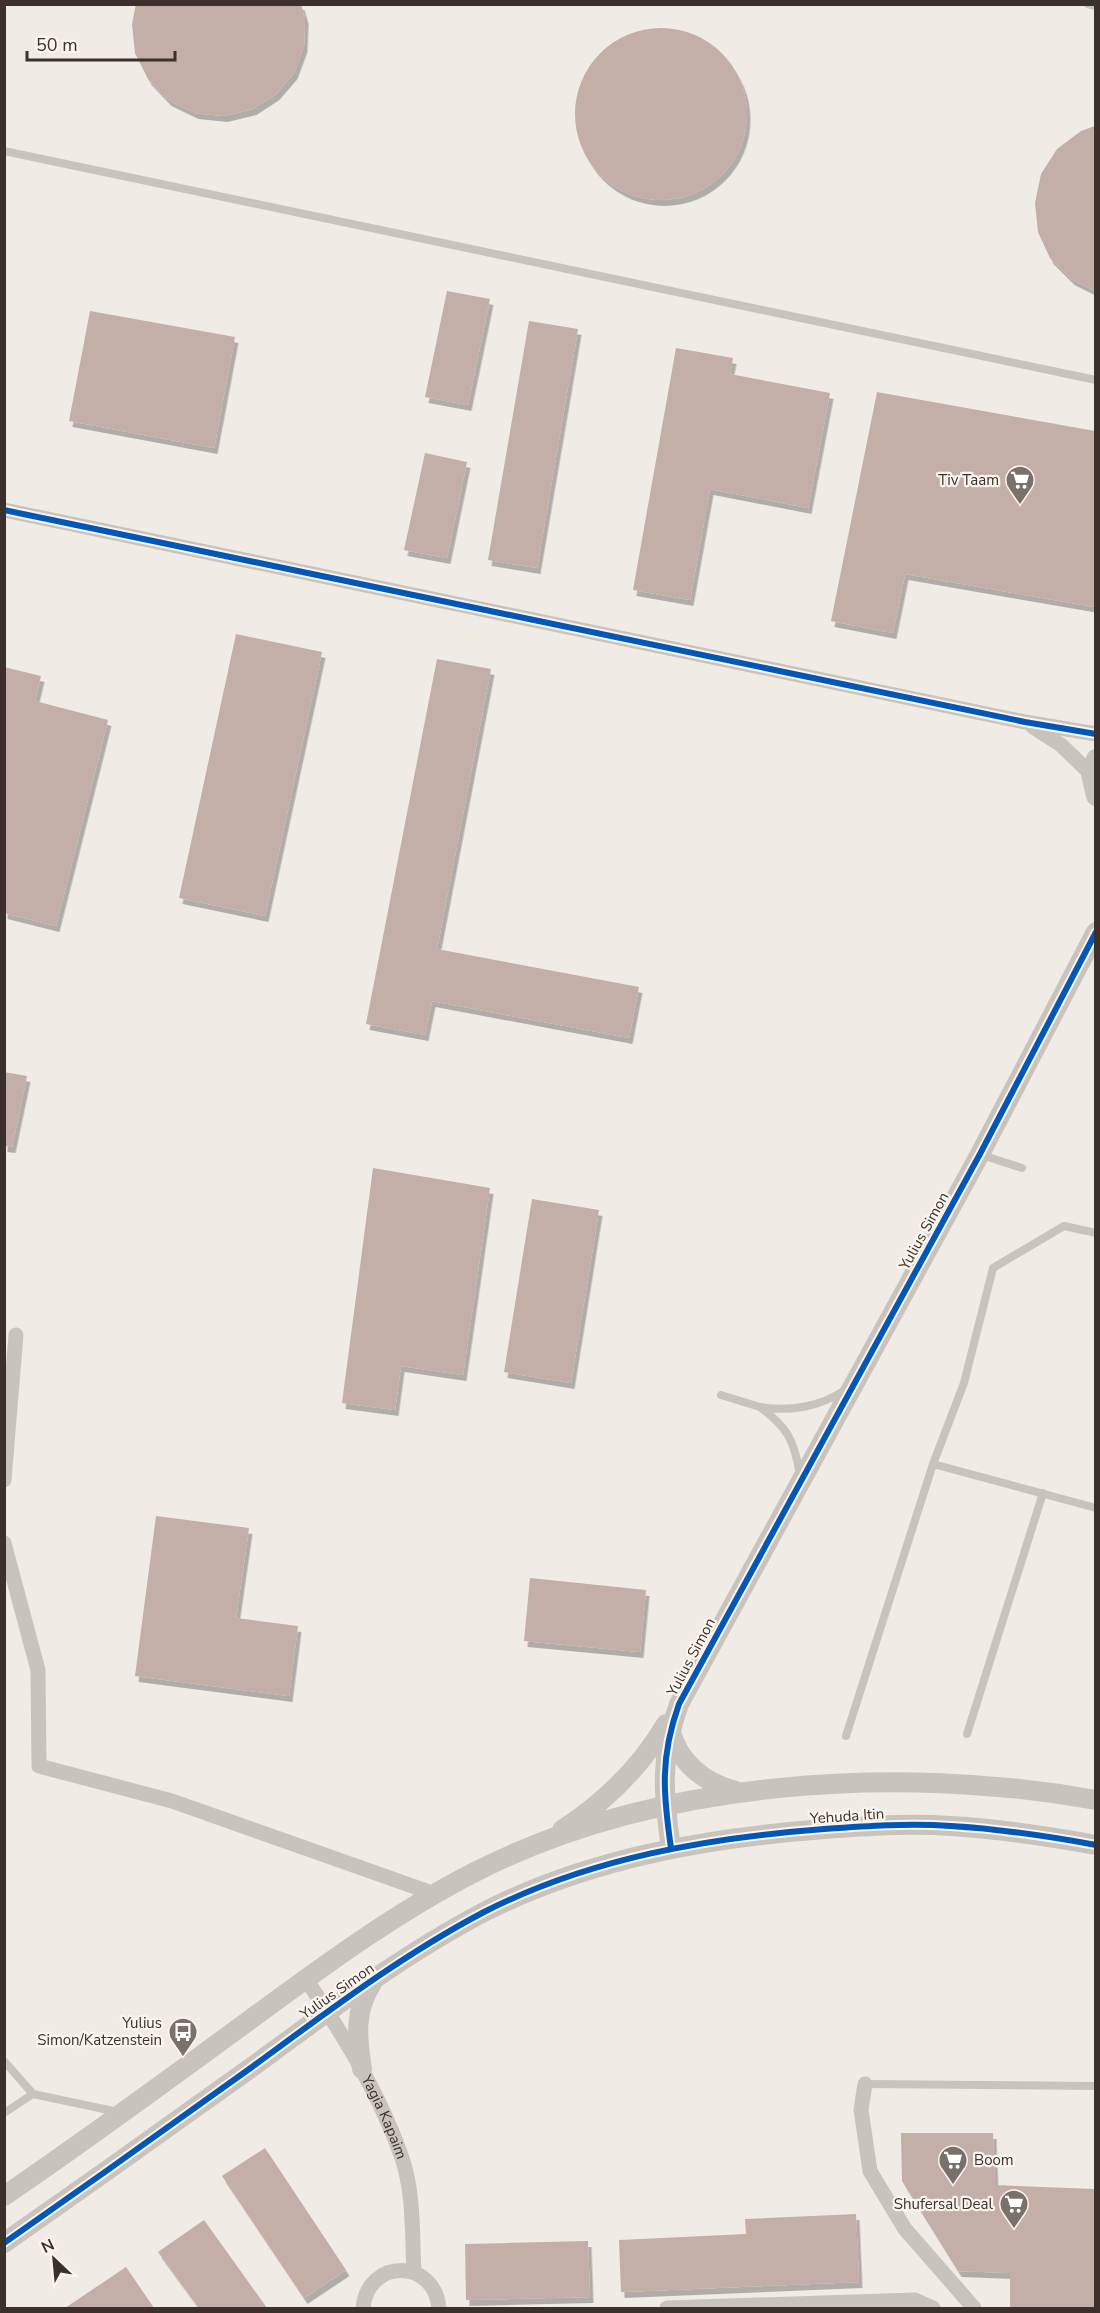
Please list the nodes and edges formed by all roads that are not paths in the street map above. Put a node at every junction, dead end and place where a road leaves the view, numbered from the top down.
1 (1088, 4) edge
2 (1095, 6) edge
3 (4, 151) edge
4 (1095, 380) edge
5 (4, 510) edge
6 (1025, 722) junction
7 (1095, 734) edge
8 (1093, 767) edge
9 (1095, 795) edge
10 (1095, 932) edge
11 (980, 1154) junction
12 (1022, 1168) dead end
13 (1095, 1233) edge
14 (16, 1335) dead end
15 (855, 1381) junction
16 (721, 1395) dead end
17 (760, 1407) junction
18 (933, 1464) junction
19 (801, 1479) junction
20 (4, 1480) edge
21 (1043, 1494) junction
22 (1095, 1508) edge
23 (4, 1543) edge
24 (679, 1704) junction
25 (670, 1729) junction
26 (967, 1734) dead end
27 (846, 1736) dead end
28 (760, 1791) junction
29 (1095, 1800) edge
30 (664, 1804) junction
31 (541, 1844) junction
32 (1095, 1845) edge
33 (671, 1848) junction
34 (435, 1894) junction
35 (306, 1979) junction
36 (373, 1980) junction
37 (327, 2012) junction
38 (4, 2061) edge
39 (362, 2069) junction
40 (865, 2084) joint
41 (1095, 2086) edge
42 (33, 2094) junction
43 (4, 2113) edge
44 (122, 2113) junction
45 (43, 2170) junction
46 (4, 2183) edge
47 (4, 2196) edge
48 (4, 2243) edge
49 (414, 2272) junction
50 (363, 2308) edge
51 (439, 2308) edge
52 (667, 2308) edge
53 (933, 2308) edge
54 (974, 2308) edge

1 - 2 lane
3 - 4 lane
5 - 6 street
6 - 7 street
6 - 8 street
8 - 9 street
10 - 11 street, Yulius Simon
11 - 12 lane
11 - 15 street, Yulius Simon
13 - 18 lane
14 - 20 street
15 - 17 lane
15 - 19 street, Yulius Simon
16 - 17 lane
17 - 19 lane
18 - 21 lane
18 - 27 lane
19 - 24 street, Yulius Simon
21 - 22 lane
21 - 26 lane
23 - 34 street
24 - 25 street, Yulius Simon
24 - 31 street
25 - 28 street
25 - 30 street, Yulius Simon
28 - 29 street, Yehuda Itin
28 - 30 street, Yehuda Itin
30 - 31 street, Yulius Simon
30 - 33 street, Yulius Simon
31 - 34 street, Yulius Simon
32 - 33 street, Yehuda Itin
33 - 36 street, Yulius Simon
34 - 35 street, Yulius Simon
35 - 37 street, Yagia Kapaim
35 - 44 street, Yulius Simon
36 - 37 street, Yulius Simon
36 - 39 street
37 - 39 street, Yagia Kapaim
37 - 48 street, Yulius Simon
38 - 42 lane
39 - 49 street, Yagia Kapaim
40 - 41 lane
40 - 54 street
42 - 43 lane
42 - 44 lane
44 - 45 street, Yulius Simon
45 - 46 street
45 - 47 street, Yulius Simon
49 - 50 street
49 - 51 street
52 - 53 street

